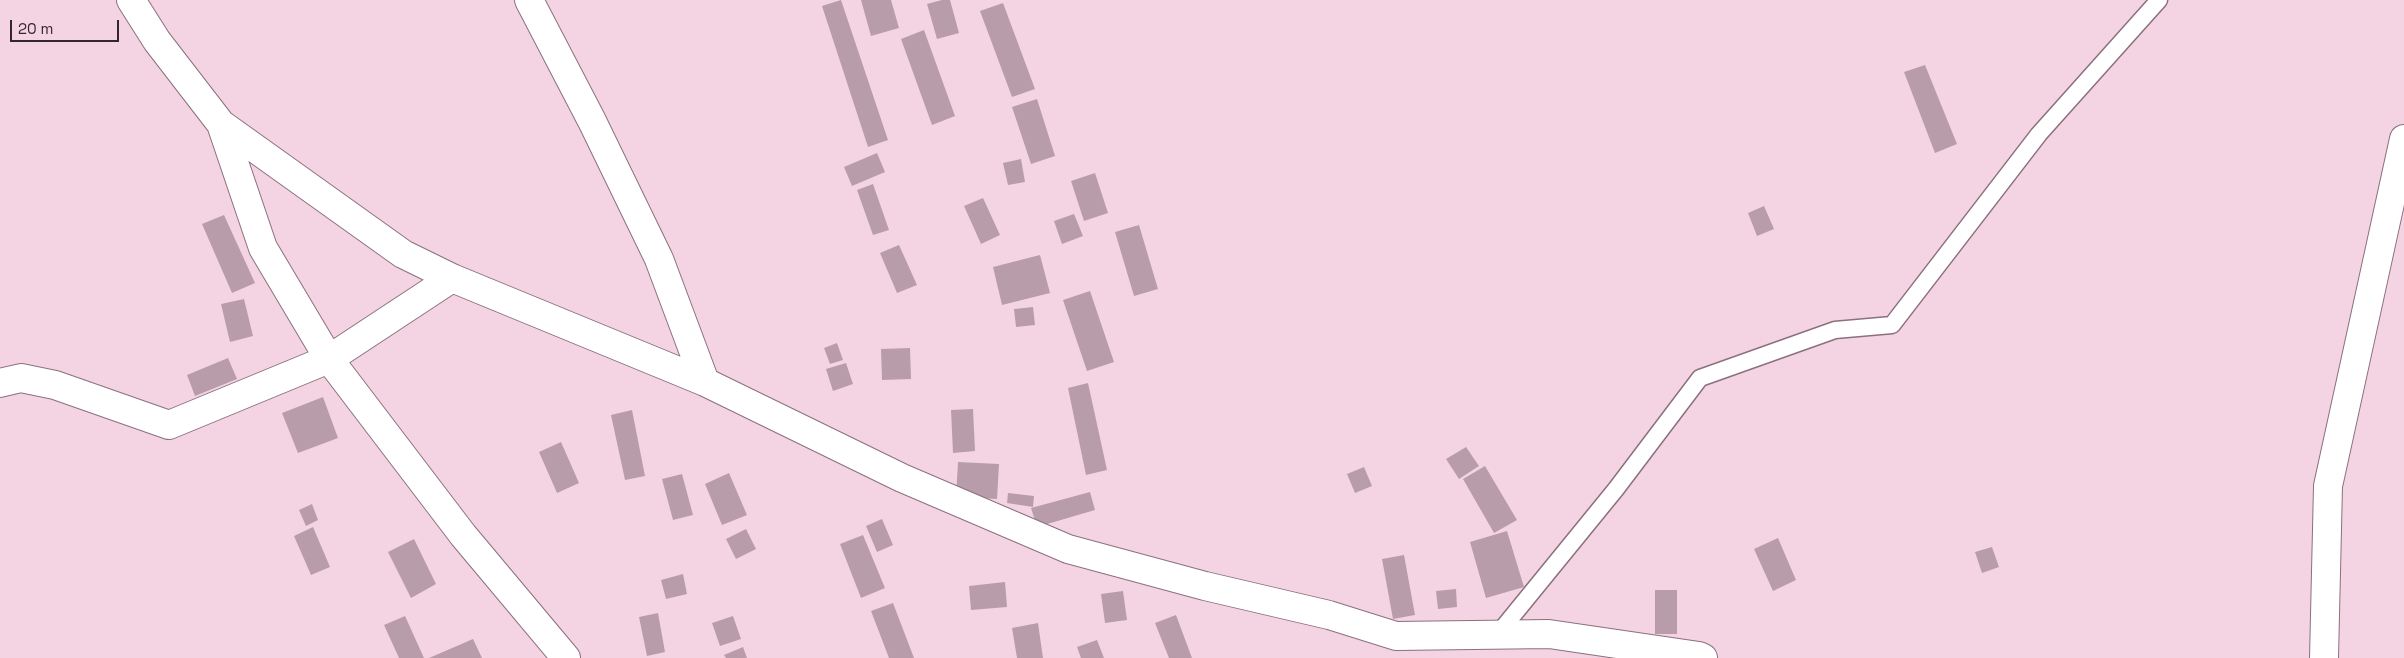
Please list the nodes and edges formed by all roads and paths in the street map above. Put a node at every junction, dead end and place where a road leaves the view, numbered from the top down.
1 (132, 0) edge
2 (529, 0) edge
3 (2159, 0) edge
4 (221, 124) junction
5 (2404, 139) edge
6 (452, 278) junction
7 (330, 359) junction
8 (705, 382) junction
9 (0, 383) edge
10 (1497, 635) junction
11 (566, 658) edge
12 (1703, 658) edge
13 (2324, 658) edge

1 - 4 street
2 - 8 street
3 - 10 lane
4 - 6 street
4 - 7 street
5 - 13 street
6 - 7 street
6 - 8 street
7 - 9 street
7 - 11 street
8 - 10 street
10 - 12 street

